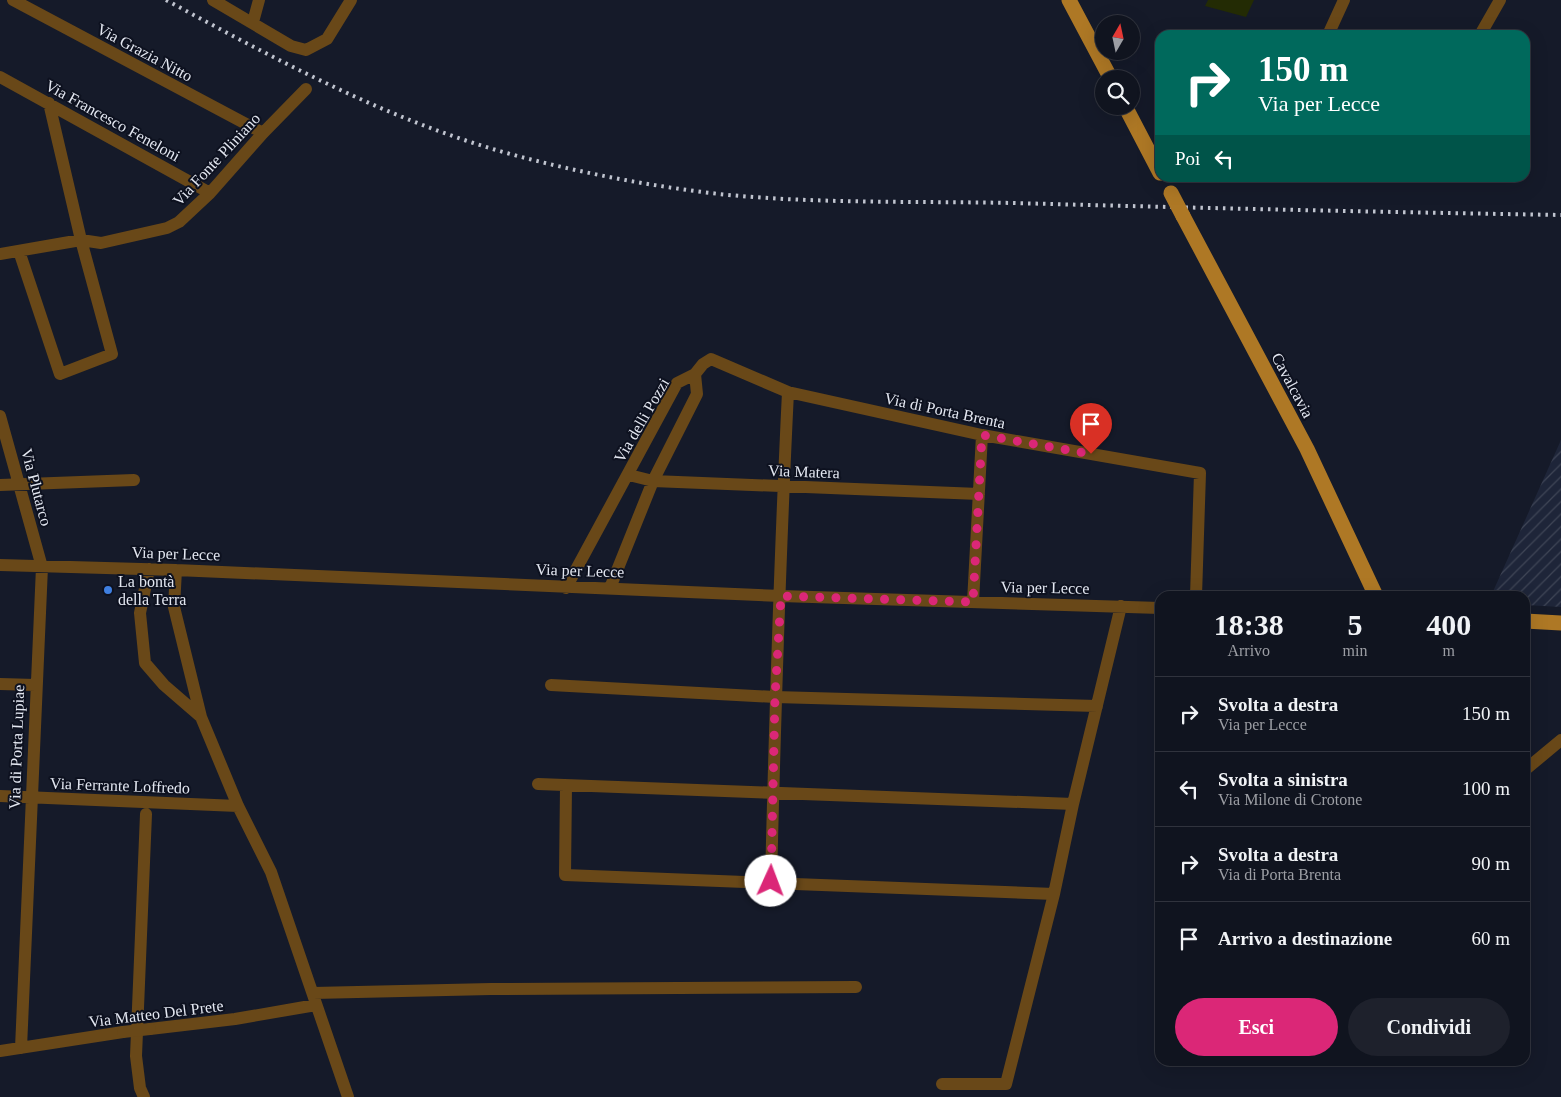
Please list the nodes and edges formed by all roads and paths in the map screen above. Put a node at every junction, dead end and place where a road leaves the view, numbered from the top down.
1 (13, 0) edge
2 (213, 0) edge
3 (259, 0) edge
4 (351, 0) edge
5 (1069, 0) edge
6 (1344, 0) edge
7 (1500, 0) edge
8 (253, 22) junction
9 (1330, 30) edge
10 (1483, 30) edge
11 (1105, 70) edge
12 (0, 77) edge
13 (306, 88) dead end
14 (49, 103) junction
15 (1130, 115) edge
16 (263, 133) junction
17 (1155, 163) edge
18 (1165, 182) edge
19 (210, 193) junction
20 (81, 240) junction
21 (19, 251) junction
22 (0, 254) edge
23 (695, 374) junction
24 (788, 392) junction
25 (0, 416) edge
26 (982, 435) junction
27 (629, 475) junction
28 (134, 480) dead end
29 (653, 481) junction
30 (0, 485) edge
31 (20, 485) junction
32 (783, 486) junction
33 (979, 494) junction
34 (0, 565) edge
35 (42, 567) junction
36 (148, 569) junction
37 (176, 570) junction
38 (566, 588) junction
39 (610, 588) junction
40 (1196, 591) edge
41 (1374, 591) edge
42 (781, 596) junction
43 (973, 602) junction
44 (1121, 606) junction
45 (1155, 608) edge
46 (1530, 621) edge
47 (1561, 623) edge
48 (0, 684) edge
49 (35, 685) junction
50 (551, 685) dead end
51 (775, 697) junction
52 (1096, 706) junction
53 (201, 717) junction
54 (1561, 740) edge
55 (1530, 766) edge
56 (538, 784) dead end
57 (566, 786) junction
58 (773, 794) junction
59 (0, 796) edge
60 (31, 797) junction
61 (1073, 804) junction
62 (238, 806) junction
63 (146, 814) dead end
64 (771, 881) junction
65 (1054, 894) junction
66 (856, 987) dead end
67 (314, 999) junction
68 (21, 1048) junction
69 (0, 1051) edge
70 (942, 1084) dead end
71 (144, 1097) edge
72 (348, 1097) edge

1 - 16 street, Via Grazia Nitto
2 - 8 street
3 - 8 street
4 - 8 street
5 - 11 main road
6 - 9 street
7 - 10 street
12 - 14 street, Via Francesco Feneloni
13 - 16 street, Via Fonte Pliniano
14 - 19 street, Via Francesco Feneloni
14 - 20 street
15 - 17 main road
16 - 19 street, Via Fonte Pliniano
18 - 41 main road, Cavalcavia, bridge
19 - 20 street, Via Fonte Pliniano
20 - 21 street, Via Fonte Pliniano
20 - 21 street
21 - 22 street, Via Fonte Pliniano
23 - 24 street, Via di Porta Brenta
23 - 27 street, Via delli Pozzi
23 - 29 street, Via delli Pozzi
24 - 26 street, Via di Porta Brenta
24 - 32 street
25 - 31 street, Via Plutarco
26 - 33 street
26 - 40 street, Via di Porta Brenta
27 - 29 street, Via Matera
27 - 38 street, Via delli Pozzi
28 - 31 street
29 - 32 street, Via Matera
29 - 39 street, Via delli Pozzi
30 - 31 street
31 - 35 street, Via Plutarco
32 - 33 street, Via Matera
32 - 42 street
33 - 43 street
34 - 35 street, Via per Lecce
35 - 36 street, Via per Lecce
35 - 49 street, Via di Porta Lupiae
36 - 37 street, Via per Lecce
36 - 53 street
37 - 38 street, Via per Lecce
37 - 53 street
38 - 39 street, Via per Lecce
39 - 42 street, Via per Lecce
42 - 43 street, Via per Lecce
42 - 51 street
43 - 44 street, Via per Lecce
44 - 45 street, Via per Lecce
44 - 52 street
46 - 47 main road
48 - 49 street
49 - 60 street, Via di Porta Lupiae
50 - 51 street
51 - 52 street
51 - 58 street
52 - 61 street
53 - 62 street
54 - 55 street
56 - 57 street
57 - 58 street
57 - 64 street
58 - 61 street
58 - 64 street
59 - 60 street, Via Ferrante Loffredo
60 - 62 street, Via Ferrante Loffredo
60 - 68 street, Via di Porta Lupiae
61 - 65 street
62 - 67 street
63 - 71 street
64 - 65 street
65 - 70 street
66 - 67 street, Via Matteo Del Prete
67 - 68 street, Via Matteo Del Prete, bridge
67 - 72 street
68 - 69 street, Via Matteo Del Prete

